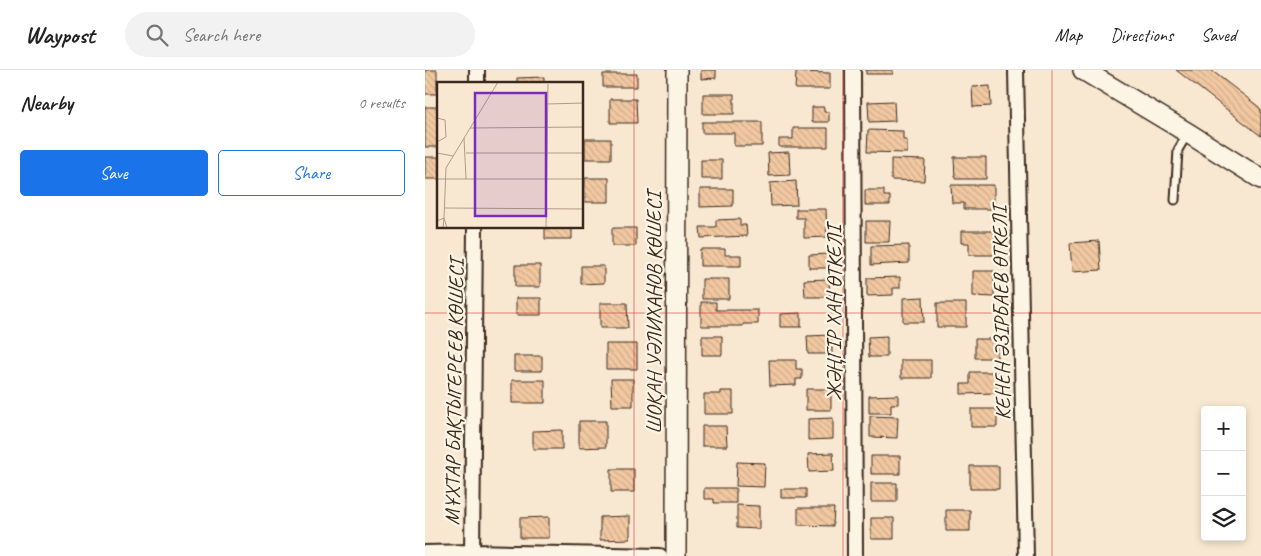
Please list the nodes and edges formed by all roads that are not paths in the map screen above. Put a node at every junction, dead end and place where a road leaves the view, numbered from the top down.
1 (677, 70) edge
2 (853, 70) edge
3 (1016, 70) edge
4 (1083, 70) edge
5 (1188, 133) junction
6 (1261, 179) edge
7 (1175, 200) dead end
8 (475, 229) edge
9 (425, 553) edge
10 (472, 554) edge
11 (660, 556) edge
12 (676, 556) edge
13 (855, 556) edge
14 (1026, 556) edge

1 - 12 main road, ШОҚАН УӘЛИХАНОВ КӨШЕСІ
2 - 13 street, ЖӘҢГІР ХАН ӨТКЕЛІ
3 - 14 street, КЕНЕН ӘЗІРБАЕВ ӨТКЕЛІ
4 - 5 main road
5 - 6 main road
5 - 7 lane
8 - 10 street, МҰХТАР БАҚТЫГЕРЕЕВ КӨШЕСІ
9 - 10 street
10 - 11 street

